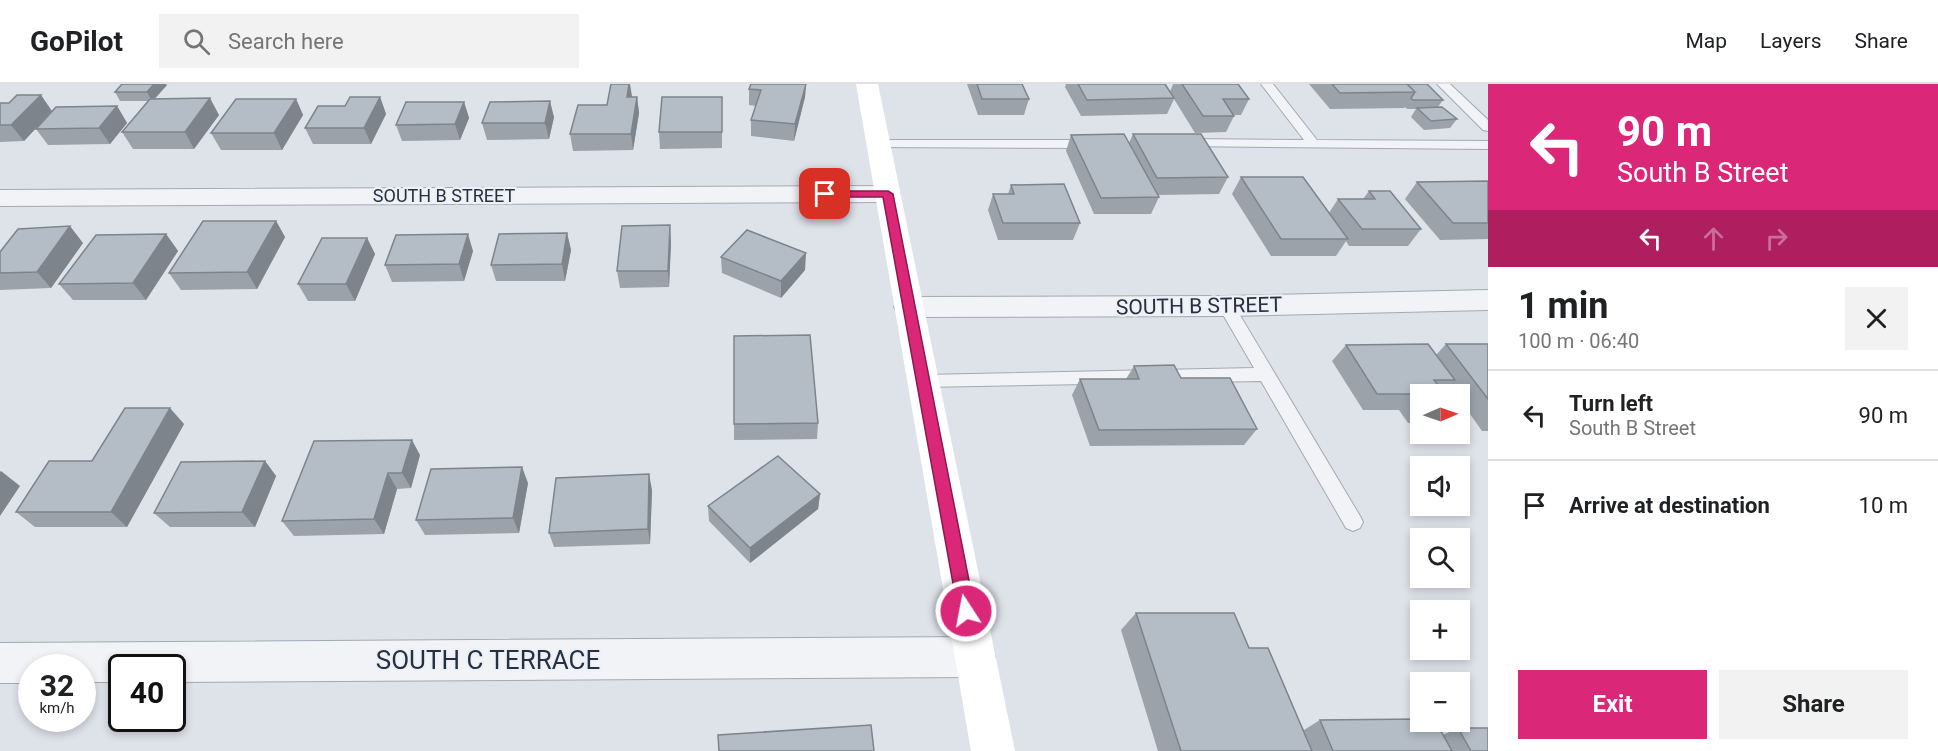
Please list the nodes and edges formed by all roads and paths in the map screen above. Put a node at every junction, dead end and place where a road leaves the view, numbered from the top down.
1 (867, 84) edge
2 (1267, 84) edge
3 (1443, 84) edge
4 (1488, 127) edge
5 (1171, 143) edge
6 (1313, 143) junction
7 (878, 144) junction
8 (1101, 144) edge
9 (1488, 145) edge
10 (888, 194) junction
11 (0, 198) edge
12 (1488, 300) edge
13 (1226, 306) junction
14 (909, 307) junction
15 (1268, 374) junction
16 (923, 381) junction
17 (1353, 522) dead end
18 (975, 657) junction
19 (0, 663) edge
20 (993, 751) edge

1 - 7 street
2 - 6 lane
3 - 4 lane
5 - 6 lane
6 - 9 lane
7 - 8 lane
7 - 10 street
10 - 11 street, SOUTH B STREET
10 - 14 street
12 - 13 street, SOUTH B STREET
13 - 14 street, SOUTH B STREET
13 - 15 lane
14 - 16 street
15 - 16 lane
15 - 17 lane
16 - 18 street
18 - 19 street, SOUTH C TERRACE
18 - 20 street

